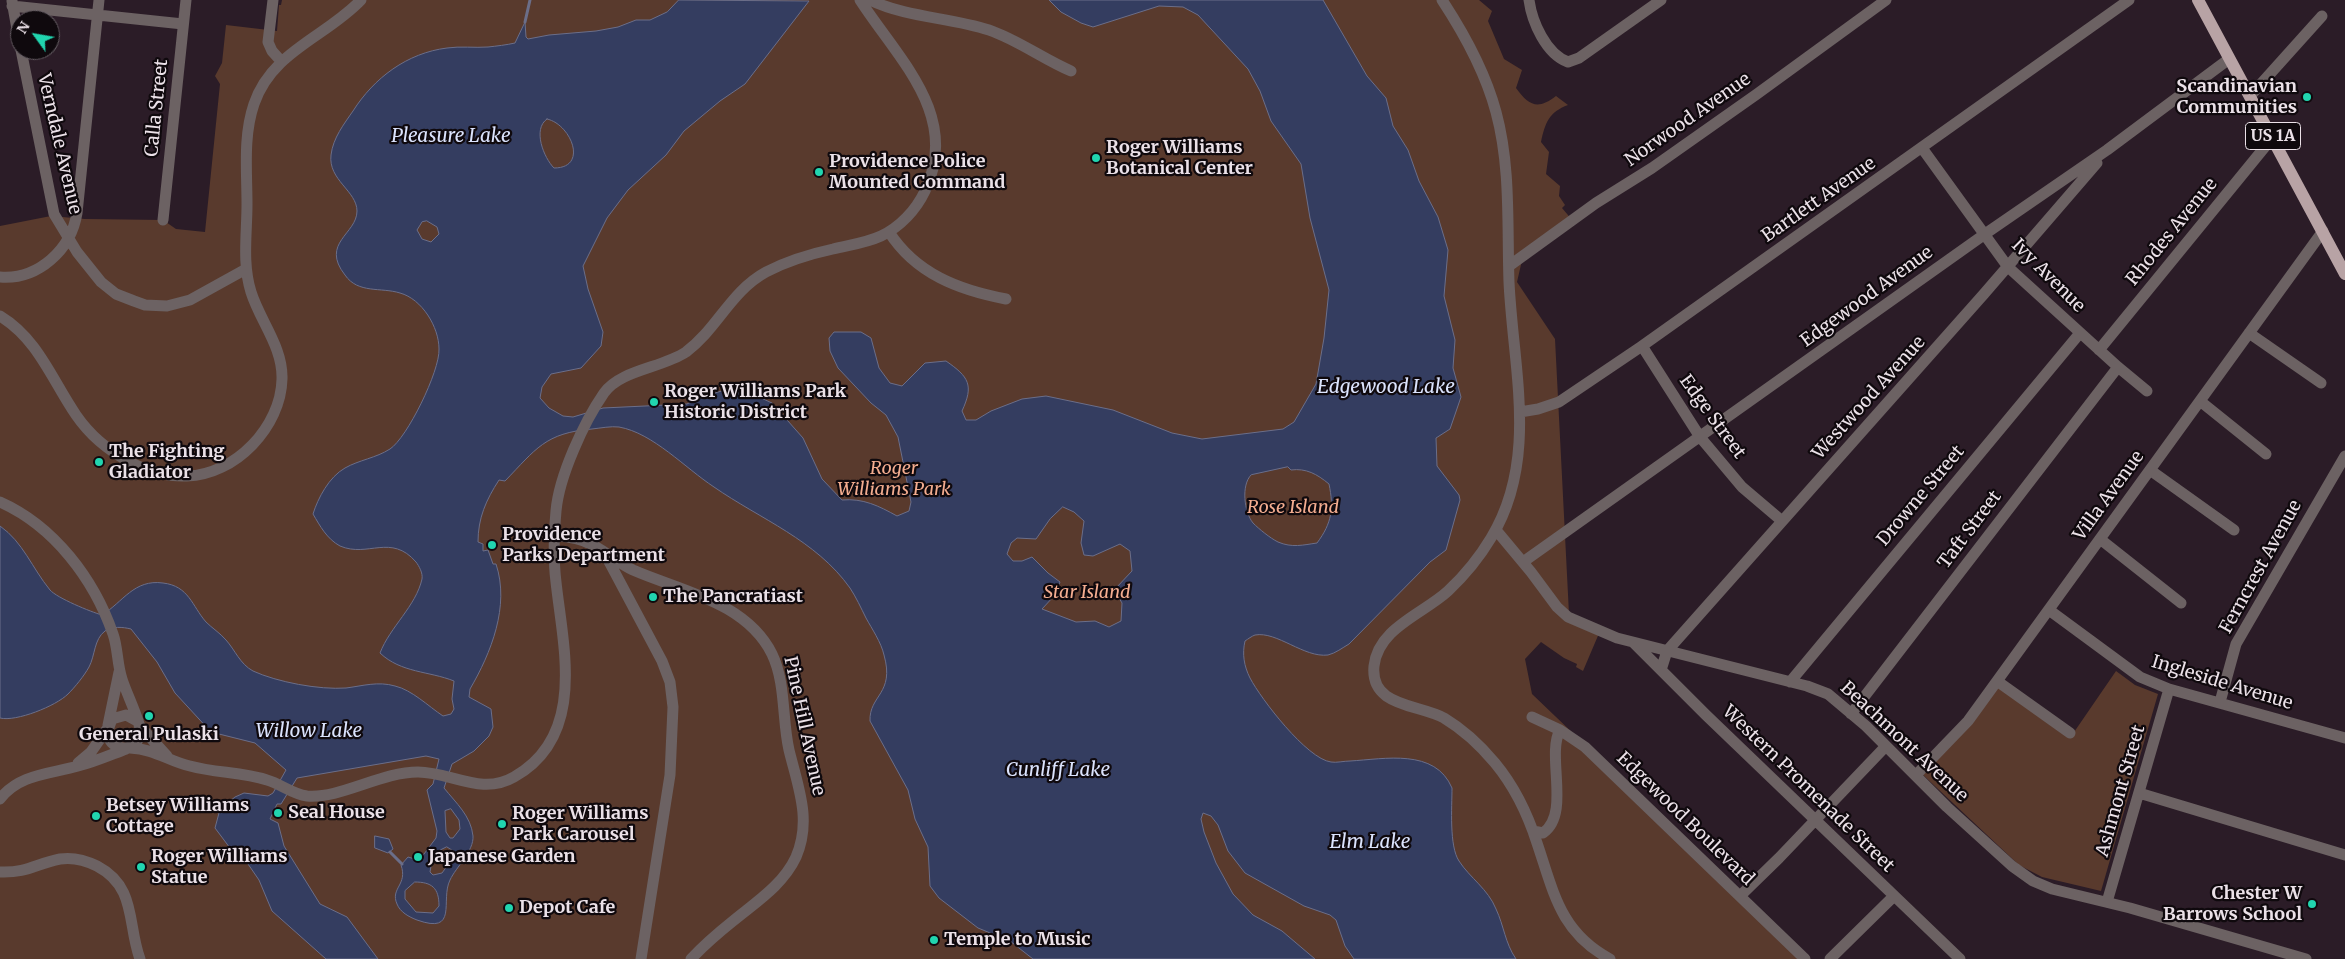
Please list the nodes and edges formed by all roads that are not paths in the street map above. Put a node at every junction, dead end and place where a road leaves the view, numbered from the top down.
1 (99, 0) edge
2 (186, 0) edge
3 (273, 0) edge
4 (361, 0) edge
5 (860, 0) edge
6 (870, 0) edge
7 (1442, 0) edge
8 (1529, 0) edge
9 (1661, 0) edge
10 (1886, 0) edge
11 (2129, 0) edge
12 (2198, 0) edge
13 (12, 3) edge
14 (98, 15) junction
15 (2322, 16) dead end
16 (183, 24) junction
17 (2229, 59) junction
18 (23, 60) edge
19 (281, 61) junction
20 (1071, 71) dead end
21 (2251, 95) junction
22 (2273, 136) junction
23 (1922, 148) junction
24 (2107, 150) junction
25 (163, 220) dead end
26 (2323, 231) junction
27 (889, 232) junction
28 (1985, 234) junction
29 (68, 240) junction
30 (1509, 266) junction
31 (2008, 267) junction
32 (246, 269) junction
33 (2345, 274) edge
34 (0, 277) edge
35 (1006, 299) dead end
36 (0, 316) edge
37 (2080, 333) junction
38 (2249, 333) junction
39 (1642, 346) junction
40 (2099, 350) junction
41 (2118, 367) junction
42 (2321, 383) dead end
43 (2147, 391) dead end
44 (2200, 401) junction
45 (1520, 412) junction
46 (1700, 437) junction
47 (2266, 454) dead end
48 (2345, 456) edge
49 (2150, 470) junction
50 (0, 502) edge
51 (1782, 521) junction
52 (1496, 530) junction
53 (2234, 530) dead end
54 (555, 535) junction
55 (2100, 539) junction
56 (604, 552) junction
57 (1523, 562) junction
58 (2181, 604) dead end
59 (2049, 610) junction
60 (1632, 642) junction
61 (1667, 651) junction
62 (119, 670) junction
63 (1661, 670) junction
64 (1997, 681) junction
65 (1790, 682) junction
66 (2169, 689) junction
67 (2220, 702) junction
68 (1851, 714) junction
69 (1532, 717) dead end
70 (138, 723) junction
71 (108, 727) junction
72 (1560, 730) junction
73 (2070, 733) dead end
74 (2345, 738) edge
75 (1886, 746) junction
76 (128, 748) junction
77 (168, 757) junction
78 (70, 768) junction
79 (1916, 775) junction
80 (2138, 793) junction
81 (0, 799) edge
82 (1815, 820) junction
83 (1533, 831) junction
84 (2345, 855) edge
85 (0, 872) edge
86 (1740, 896) junction
87 (1894, 896) junction
88 (2107, 902) junction
89 (140, 959) edge
90 (641, 959) edge
91 (691, 959) edge
92 (1610, 959) edge
93 (1804, 959) edge
94 (1830, 959) edge
95 (1960, 959) edge
96 (2306, 959) edge

1 - 14 street
2 - 16 street, Calla Street
3 - 19 street
4 - 19 street
5 - 27 street
6 - 20 street
7 - 30 street
8 - 9 street
10 - 30 street, Norwood Avenue
11 - 23 street, Bartlett Avenue
12 - 17 main road, US 1A
13 - 14 street
14 - 16 street
14 - 29 street
15 - 21 street
16 - 25 street, Calla Street
17 - 21 main road, US 1A
17 - 24 street, Edgewood Avenue
18 - 29 street, Verndale Avenue
19 - 32 street
21 - 22 main road, US 1A
22 - 26 main road, US 1A
22 - 40 street, Rhodes Avenue
23 - 28 street, Ivy Avenue
23 - 39 street, Bartlett Avenue
24 - 28 street, Edgewood Avenue
24 - 31 street, Westwood Avenue
26 - 33 main road, US 1A
26 - 38 street, Villa Avenue
27 - 35 street
27 - 54 street
28 - 31 street, Ivy Avenue
28 - 46 street, Edgewood Avenue
29 - 32 street, Verndale Avenue
29 - 34 street
30 - 45 street
31 - 37 street, Ivy Avenue
31 - 51 street, Westwood Avenue
32 - 36 street
37 - 40 street, Ivy Avenue
37 - 65 street, Drowne Street
38 - 42 street
38 - 44 street, Villa Avenue
39 - 45 street, Bartlett Avenue
39 - 46 street, Edge Street
40 - 41 street, Ivy Avenue
41 - 43 street, Ivy Avenue
41 - 68 street, Taft Street
44 - 47 street
44 - 49 street, Villa Avenue
45 - 52 street
46 - 51 street, Edge Street
46 - 57 street, Edgewood Avenue
48 - 67 street, Ferncrest Avenue
49 - 53 street
49 - 55 street, Villa Avenue
50 - 62 street
51 - 61 street, Westwood Avenue
52 - 57 street, Beachmont Avenue
52 - 83 street
54 - 56 street, Pine Hill Avenue
54 - 77 street
55 - 58 street
55 - 59 street, Villa Avenue
56 - 90 street
56 - 91 street, Pine Hill Avenue
57 - 60 street, Beachmont Avenue
59 - 64 street, Villa Avenue
59 - 66 street, Ingleside Avenue
60 - 61 street, Beachmont Avenue
60 - 63 street, Western Promenade Street
61 - 63 street, Westwood Avenue
61 - 65 street, Beachmont Avenue
62 - 70 street
62 - 71 street
63 - 82 street, Western Promenade Street
64 - 73 street
64 - 79 street, Villa Avenue
65 - 68 street, Beachmont Avenue
66 - 67 street, Ingleside Avenue
66 - 80 street, Ashmont Street
67 - 74 street, Ingleside Avenue
68 - 75 street, Beachmont Avenue
69 - 72 street, Edgewood Boulevard
70 - 71 street
70 - 76 street
70 - 77 street
71 - 76 street
71 - 78 street
72 - 83 street
72 - 86 street, Edgewood Boulevard
75 - 79 street, Beachmont Avenue
75 - 82 street
76 - 77 street
76 - 78 street
78 - 81 street
79 - 88 street, Beachmont Avenue
80 - 84 street
80 - 88 street, Ashmont Street
82 - 86 street
82 - 87 street, Western Promenade Street
83 - 92 street
85 - 89 street
86 - 93 street, Edgewood Boulevard
87 - 94 street
87 - 95 street, Western Promenade Street
88 - 96 street, Beachmont Avenue

